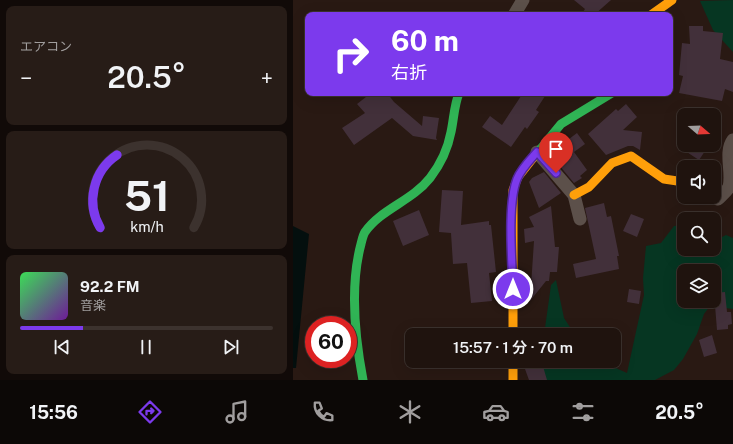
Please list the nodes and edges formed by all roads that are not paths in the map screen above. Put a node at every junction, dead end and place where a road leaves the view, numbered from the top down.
1 (523, 0) edge
2 (672, 0) edge
3 (516, 12) edge
4 (655, 12) edge
5 (458, 96) edge
6 (606, 96) edge
7 (733, 140) edge
8 (537, 152) junction
9 (677, 181) edge
10 (574, 195) junction
11 (721, 197) edge
12 (580, 219) dead end
13 (513, 328) edge
14 (513, 368) edge
15 (363, 380) edge
16 (513, 380) edge

1 - 3 street
2 - 4 street
5 - 15 street
6 - 8 street
7 - 11 street
8 - 10 street
8 - 13 street
9 - 10 street
10 - 12 street
14 - 16 street

